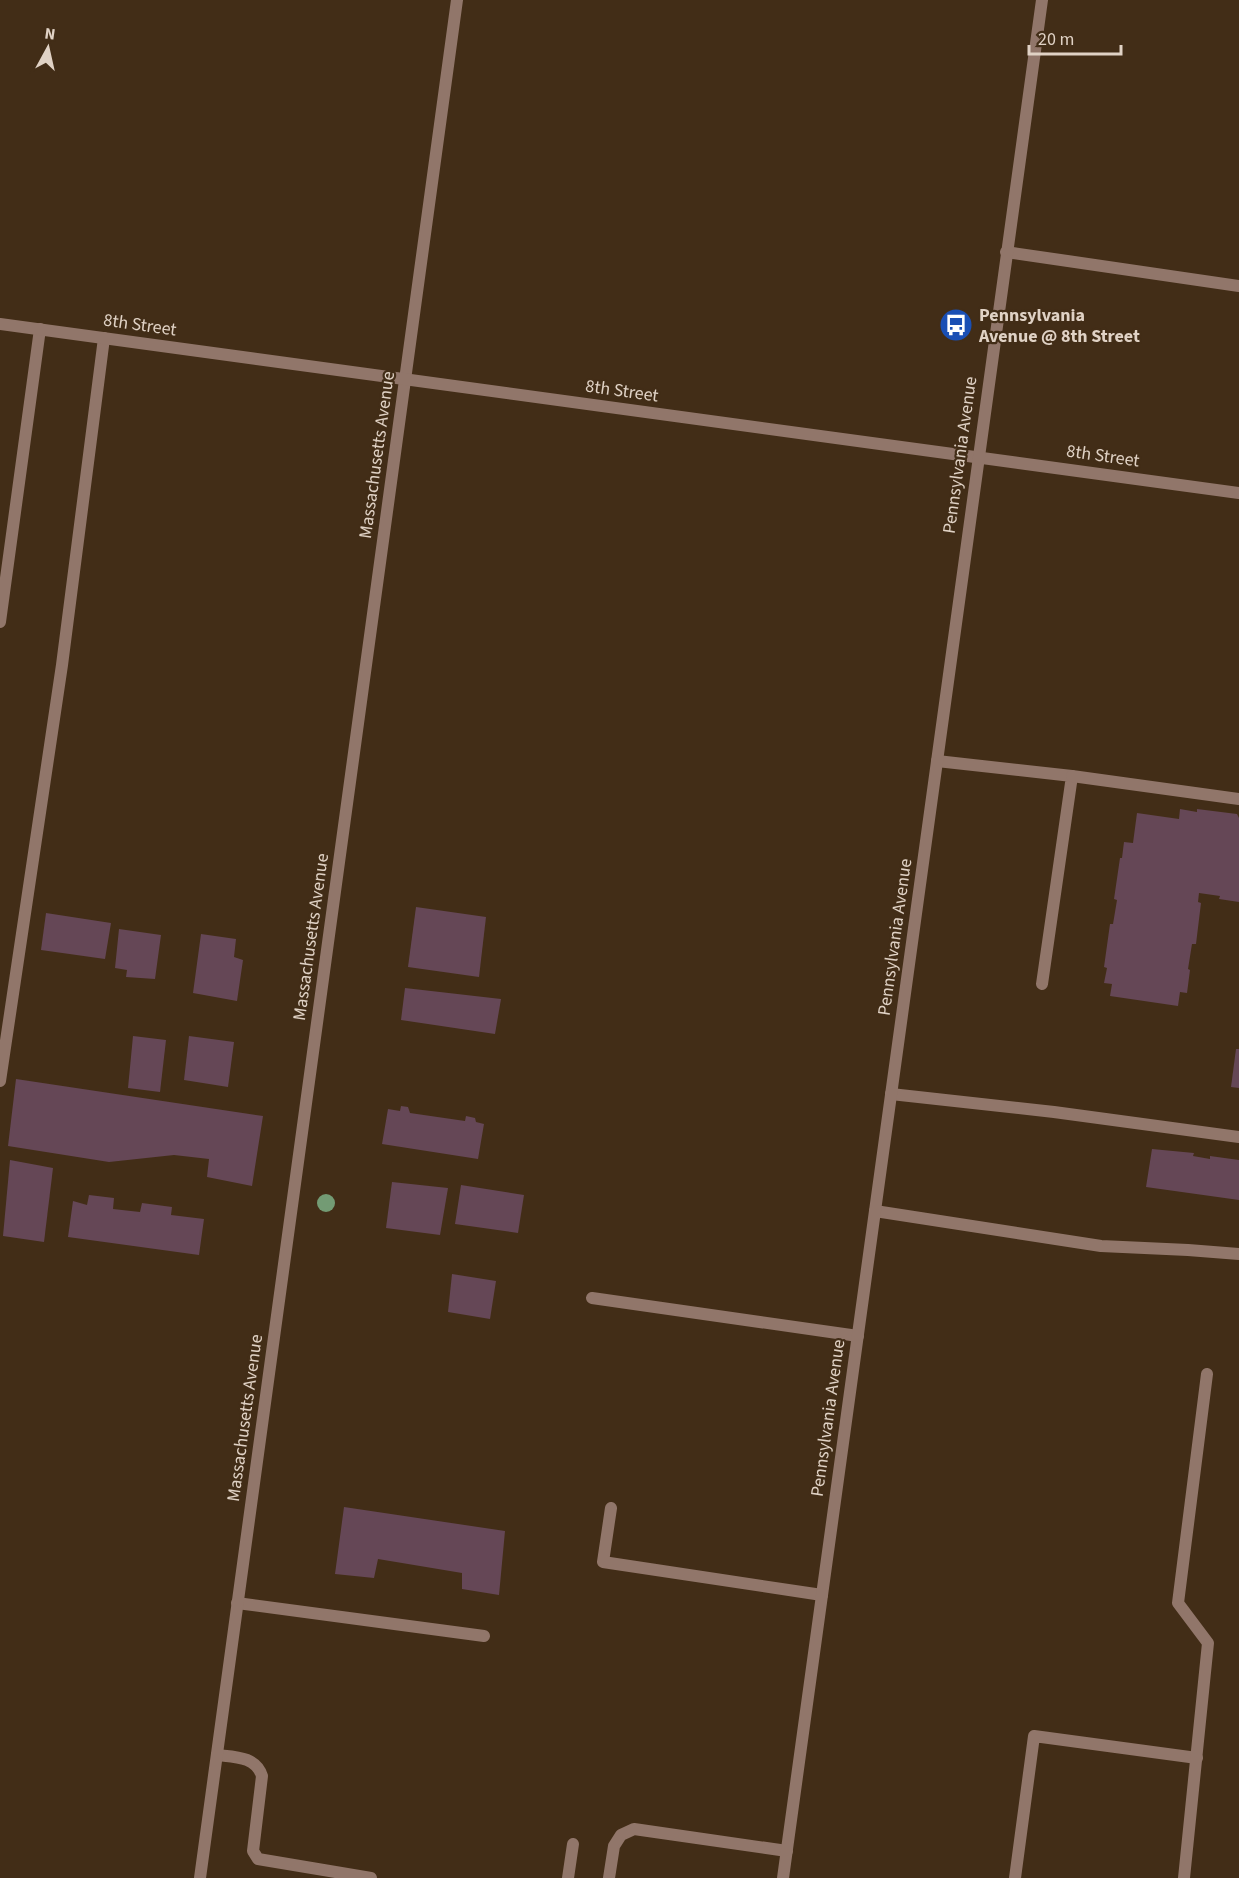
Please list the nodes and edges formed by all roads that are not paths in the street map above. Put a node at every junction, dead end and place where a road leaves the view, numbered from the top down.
1 (457, 0) edge
2 (1042, 0) edge
3 (1006, 252) junction
4 (1239, 286) edge
5 (0, 324) edge
6 (40, 329) junction
7 (104, 338) junction
8 (405, 379) junction
9 (978, 458) junction
10 (1239, 493) edge
11 (0, 622) edge
12 (937, 761) junction
13 (1072, 776) junction
14 (1239, 799) edge
15 (1042, 984) dead end
16 (0, 1081) edge
17 (891, 1094) junction
18 (1239, 1137) edge
19 (875, 1211) junction
20 (1239, 1254) edge
21 (592, 1298) dead end
22 (858, 1336) junction
23 (1207, 1374) dead end
24 (611, 1508) dead end
25 (822, 1595) junction
26 (237, 1603) junction
27 (484, 1636) dead end
28 (217, 1755) junction
29 (1197, 1758) junction
30 (573, 1844) dead end
31 (787, 1851) junction
32 (200, 1878) edge
33 (371, 1878) edge
34 (568, 1878) edge
35 (609, 1878) edge
36 (783, 1878) edge
37 (1015, 1878) edge
38 (1184, 1878) edge

1 - 8 street, Massachusetts Avenue
2 - 3 street, Pennsylvania Avenue
3 - 4 street
3 - 9 street, Pennsylvania Avenue
5 - 6 street, 8th Street
6 - 7 street, 8th Street
6 - 11 street
7 - 8 street, 8th Street
7 - 16 street
8 - 9 street, 8th Street
8 - 26 street, Massachusetts Avenue
9 - 10 street, 8th Street
9 - 12 street, Pennsylvania Avenue
12 - 13 street
12 - 17 street, Pennsylvania Avenue
13 - 14 street
13 - 15 street
17 - 18 street
17 - 19 street, Pennsylvania Avenue
19 - 20 street
19 - 22 street, Pennsylvania Avenue
21 - 22 street
22 - 25 street, Pennsylvania Avenue
23 - 29 street
24 - 25 street
25 - 31 street, Pennsylvania Avenue
26 - 27 street
26 - 28 street, Massachusetts Avenue
28 - 32 street, Massachusetts Avenue
28 - 33 street
29 - 37 street
29 - 38 street
30 - 34 street
31 - 35 street
31 - 36 street, Pennsylvania Avenue

